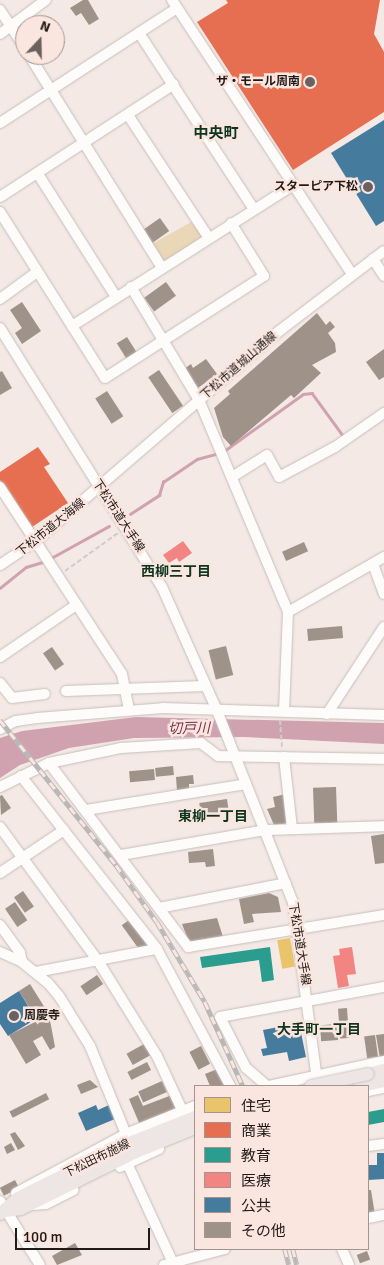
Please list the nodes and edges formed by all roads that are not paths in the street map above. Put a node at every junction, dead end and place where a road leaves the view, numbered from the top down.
1 (46, 0) edge
2 (174, 4) edge
3 (0, 10) edge
4 (11, 26) junction
5 (15, 32) edge
6 (139, 33) junction
7 (0, 34) edge
8 (35, 65) edge
9 (174, 84) junction
10 (51, 90) junction
11 (128, 115) junction
12 (0, 123) edge
13 (83, 143) junction
14 (38, 174) junction
15 (292, 186) junction
16 (0, 197) edge
17 (253, 208) junction
18 (0, 212) edge
19 (231, 223) junction
20 (208, 237) junction
21 (384, 251) edge
22 (373, 259) junction
23 (162, 268) junction
24 (37, 272) junction
25 (352, 274) junction
26 (384, 276) edge
27 (131, 287) junction
28 (116, 296) junction
29 (0, 299) edge
30 (72, 326) junction
31 (0, 328) edge
32 (163, 341) junction
33 (199, 400) junction
34 (384, 413) edge
35 (232, 477) junction
36 (0, 486) edge
37 (99, 488) junction
38 (36, 541) junction
39 (384, 557) edge
40 (373, 564) junction
41 (0, 565) edge
42 (384, 594) edge
43 (76, 605) junction
44 (288, 612) junction
45 (384, 627) edge
46 (0, 657) edge
47 (0, 683) edge
48 (205, 686) junction
49 (124, 687) junction
50 (66, 691) dead end
51 (45, 694) dead end
52 (129, 710) junction
53 (217, 711) junction
54 (282, 713) junction
55 (327, 714) junction
56 (384, 715) edge
57 (0, 729) edge
58 (235, 755) junction
59 (283, 755) junction
60 (384, 759) edge
61 (49, 763) junction
62 (21, 776) junction
63 (246, 784) junction
64 (0, 787) edge
65 (86, 810) junction
66 (384, 826) edge
67 (0, 827) edge
68 (292, 828) junction
69 (64, 830) junction
70 (265, 830) junction
71 (120, 855) junction
72 (22, 858) junction
73 (0, 873) edge
74 (286, 883) junction
75 (159, 908) junction
76 (384, 915) edge
77 (0, 924) edge
78 (299, 929) junction
79 (158, 948) junction
80 (0, 952) edge
81 (98, 961) junction
82 (22, 962) junction
83 (36, 972) junction
84 (384, 987) edge
85 (308, 1000) junction
86 (384, 1061) edge
87 (384, 1070) edge
88 (318, 1074) junction
89 (384, 1081) edge
90 (366, 1084) edge
91 (229, 1085) edge
92 (267, 1085) edge
93 (272, 1085) edge
94 (318, 1085) edge
95 (338, 1085) edge
96 (384, 1088) edge
97 (194, 1106) edge
98 (182, 1110) junction
99 (194, 1116) edge
100 (194, 1128) edge
101 (194, 1135) edge
102 (132, 1143) junction
103 (384, 1144) edge
104 (369, 1146) edge
105 (128, 1163) junction
106 (29, 1205) junction
107 (2, 1209) edge
108 (384, 1215) edge
109 (369, 1218) edge
110 (221, 1250) edge
111 (342, 1250) edge
112 (170, 1264) edge
113 (40, 1265) edge
114 (348, 1265) edge

1 - 4 street
2 - 6 street
2 - 15 street
3 - 4 street
4 - 5 street
4 - 7 street
6 - 9 street
6 - 10 street
8 - 10 street
9 - 11 street
9 - 17 street
10 - 12 street
10 - 13 street
11 - 13 street
11 - 20 street
13 - 14 street
13 - 23 street
14 - 16 street
14 - 28 street
15 - 17 street
15 - 25 street
17 - 19 street
18 - 24 street
19 - 20 street
19 - 32 street
20 - 23 street
21 - 22 street, 下松市道城山通線
22 - 25 street, 下松市道城山通線
22 - 26 street
23 - 27 street
24 - 29 street
24 - 30 street
25 - 33 street, 下松市道城山通線
27 - 28 street
27 - 32 street
28 - 30 street
30 - 32 street
31 - 37 street, 下松市道大手線
32 - 33 street
33 - 35 street
33 - 37 street, 下松市道城山通線
34 - 35 street
35 - 44 street
36 - 38 street
37 - 38 street, 下松市道大海線
37 - 48 street, 下松市道大手線
38 - 41 street, 下松市道大海線
38 - 43 street
39 - 40 street
40 - 42 street
40 - 44 street
43 - 46 street
43 - 49 street
44 - 54 street
45 - 55 street
47 - 51 street
48 - 49 street
48 - 53 street, 下松市道大手線
49 - 50 street
49 - 52 street
52 - 53 street
52 - 57 street
53 - 54 street
53 - 58 street, 下松市道大手線
54 - 55 street
55 - 56 street
58 - 59 street
58 - 61 street
58 - 63 street, 下松市道大手線
59 - 60 street
59 - 68 street
61 - 62 street
61 - 65 street
62 - 64 street
62 - 69 street
63 - 65 street
63 - 70 street, 下松市道大手線
65 - 71 street
66 - 68 street
67 - 72 street
68 - 70 street
69 - 72 street
69 - 79 street
70 - 71 street
70 - 74 street, 下松市道大手線
71 - 75 street
72 - 73 street
72 - 81 street
74 - 75 street
74 - 78 street, 下松市道大手線
75 - 78 street
76 - 78 street
77 - 82 street
78 - 85 street, 下松市道大手線
79 - 81 street
79 - 91 street
80 - 82 street
81 - 83 street
81 - 98 street
82 - 83 street
83 - 102 street
84 - 85 street
85 - 88 street, 下松市道大手線
85 - 92 street
86 - 88 street
87 - 90 main road
88 - 93 street
88 - 94 street, 下松市道大手線
89 - 90 main road
90 - 95 main road, bridge
90 - 96 street
97 - 98 street
98 - 102 street
99 - 102 main road, 下松田布施線
100 - 102 main road, 下松田布施線
101 - 105 street
102 - 106 main road, 下松田布施線
102 - 107 main road, 下松田布施線
103 - 104 street
105 - 106 street
105 - 112 street
106 - 107 main road, 下松田布施線
107 - 113 street
108 - 109 street
110 - 112 street
111 - 114 street

